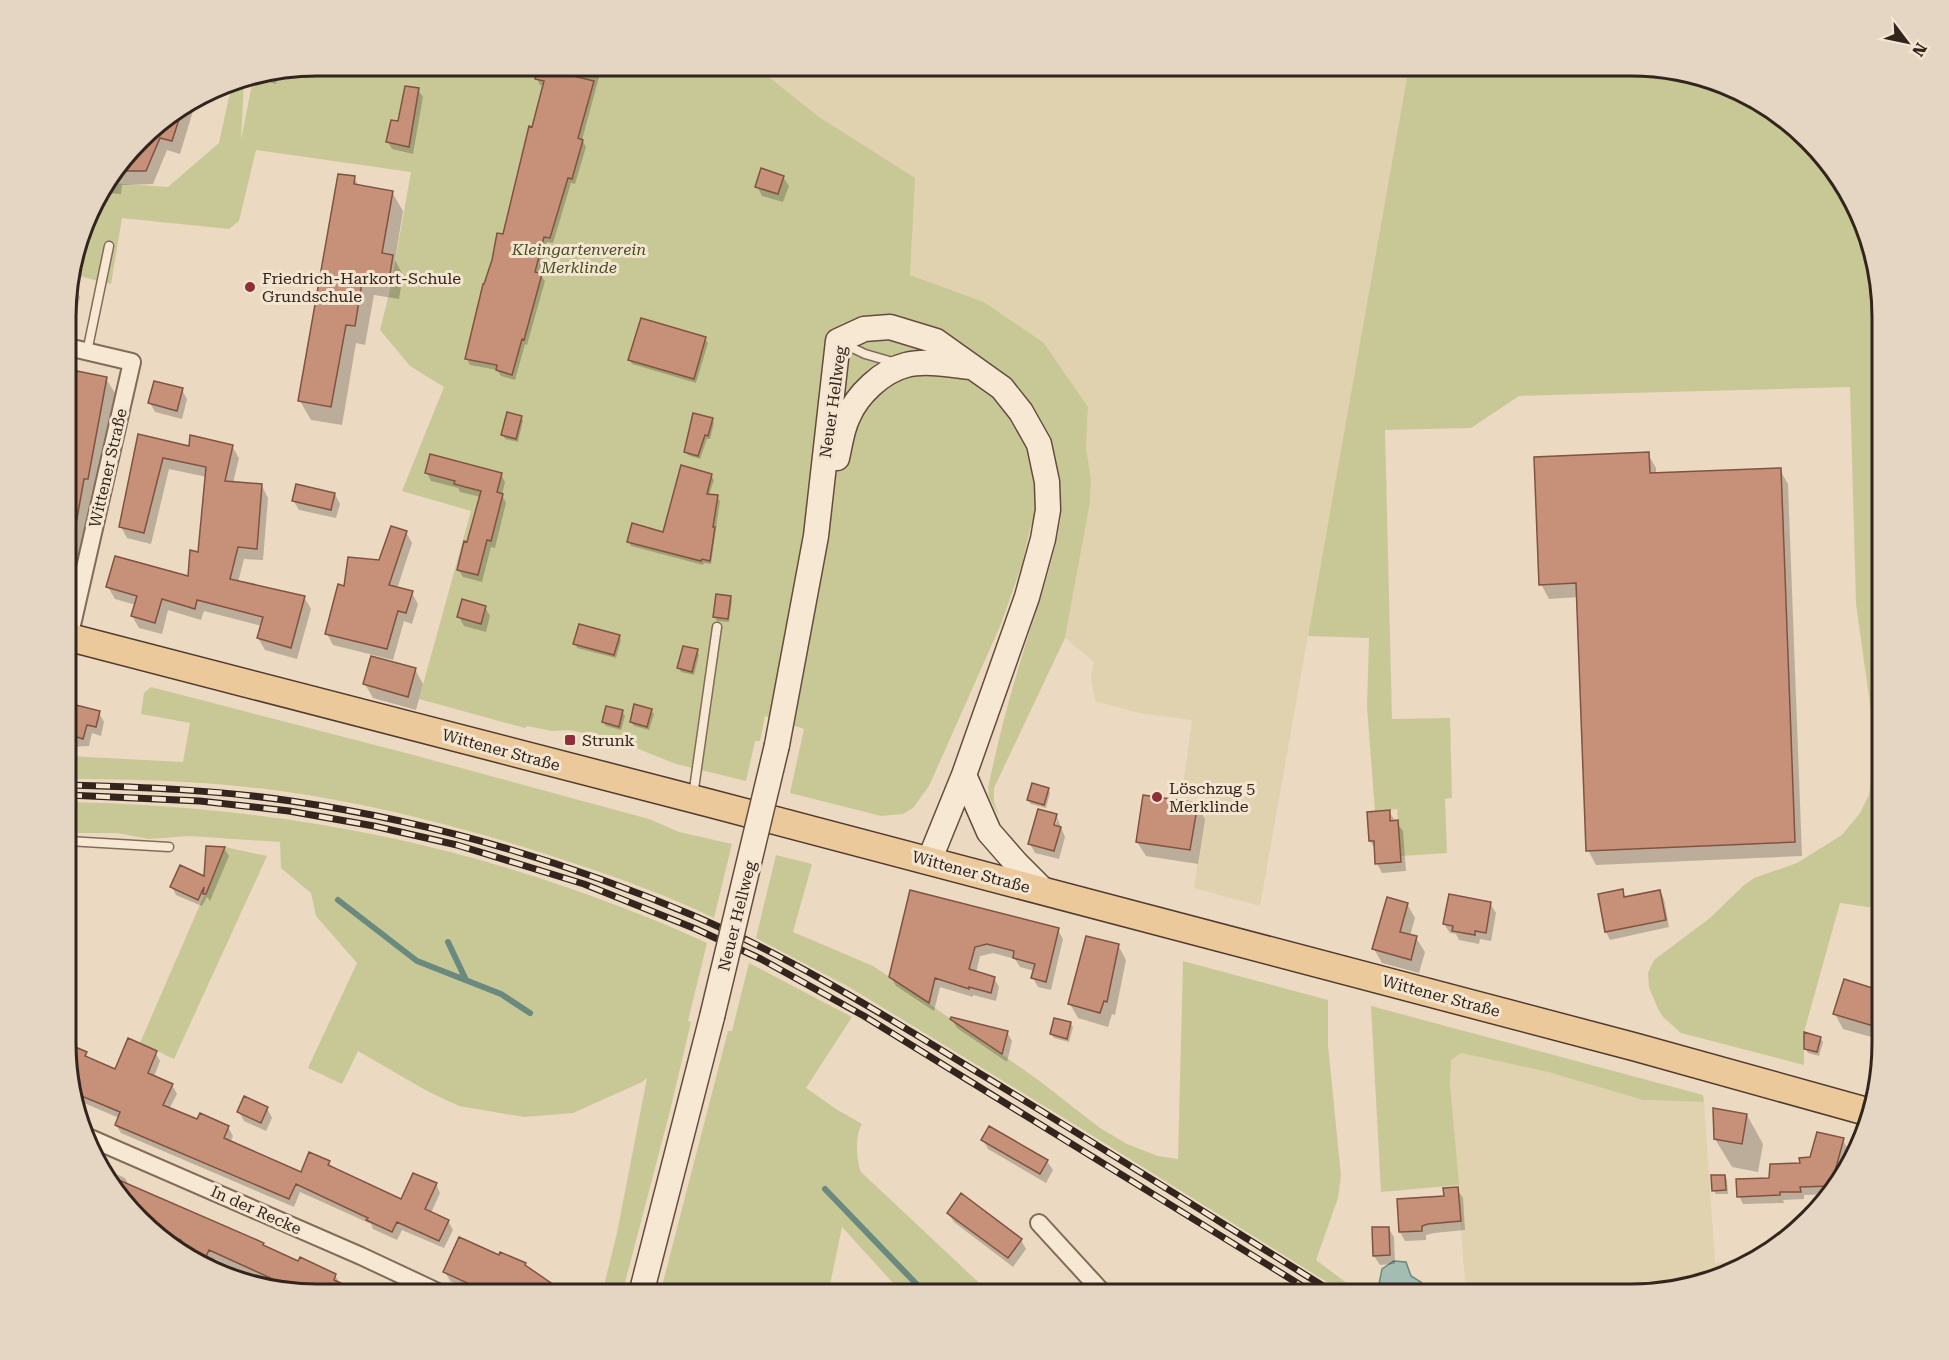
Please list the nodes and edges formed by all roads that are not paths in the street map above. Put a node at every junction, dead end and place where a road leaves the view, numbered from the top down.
1 (109, 246) dead end
2 (838, 341) junction
3 (76, 349) edge
4 (87, 352) junction
5 (906, 365) junction
6 (973, 367) junction
7 (816, 536) junction
8 (76, 607) edge
9 (717, 627) dead end
10 (76, 640) edge
11 (964, 775) junction
12 (692, 800) junction
13 (76, 841) edge
14 (169, 847) dead end
15 (929, 861) junction
16 (1045, 891) junction
17 (1863, 1110) edge
18 (98, 1142) edge
19 (1040, 1223) dead end
20 (410, 1284) edge
21 (644, 1284) edge
22 (1095, 1284) edge

1 - 4 lane
2 - 5 lane
2 - 6 main road, Neuer Hellweg
2 - 7 main road, Neuer Hellweg
3 - 4 street, Wittener Straße
4 - 8 street, Wittener Straße
5 - 6 main road, Neuer Hellweg
5 - 7 main road, Neuer Hellweg
6 - 11 main road, Neuer Hellweg
7 - 21 main road, Neuer Hellweg, bridge
9 - 12 lane
10 - 12 main road, Wittener Straße
11 - 15 main road, Neuer Hellweg
11 - 16 main road
12 - 15 main road, Wittener Straße
13 - 14 lane
15 - 16 main road, Wittener Straße
16 - 17 main road, Wittener Straße
18 - 20 street, In der Recke
19 - 22 street

